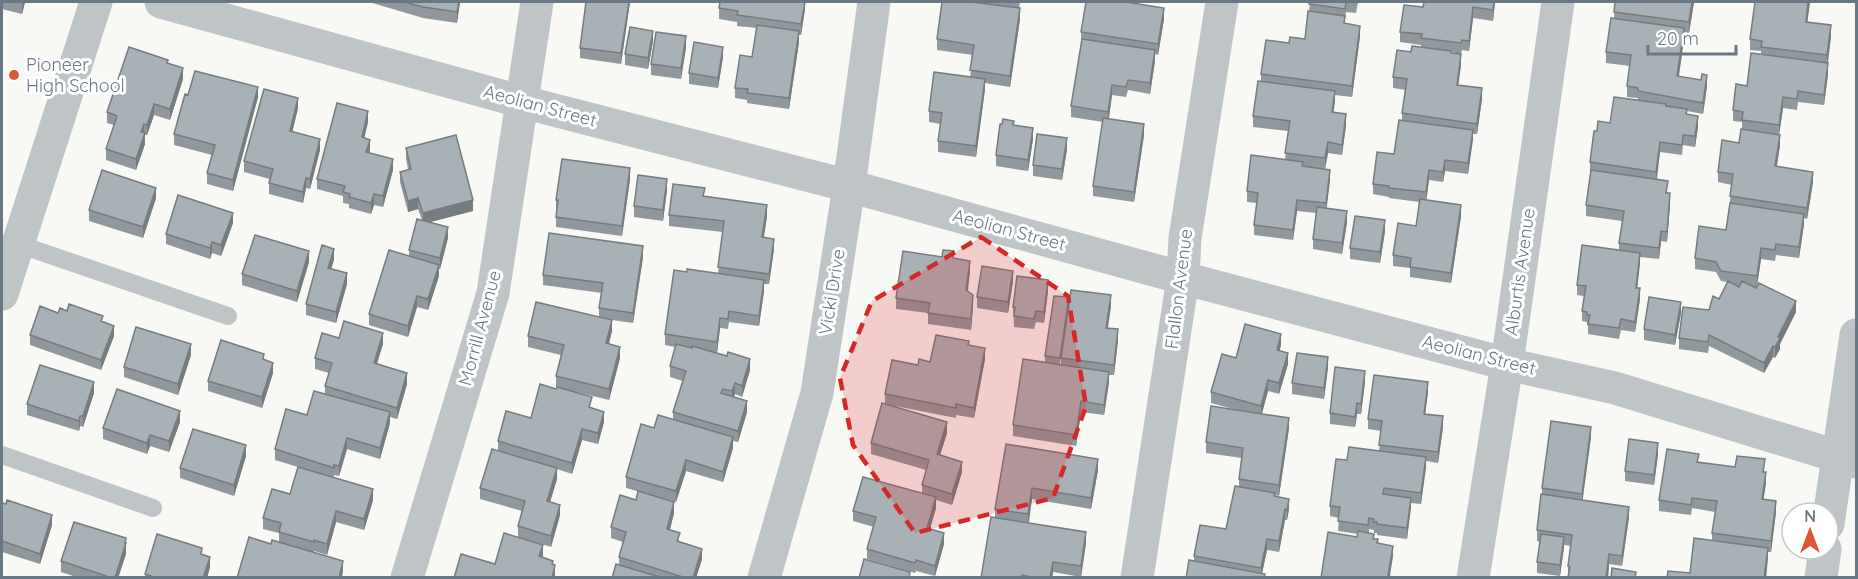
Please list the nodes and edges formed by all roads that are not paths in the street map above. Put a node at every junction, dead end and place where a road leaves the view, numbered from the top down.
1 (96, 2) edge
2 (161, 2) edge
3 (537, 2) edge
4 (874, 2) edge
5 (1222, 2) edge
6 (1558, 2) edge
7 (523, 102) junction
8 (849, 186) junction
9 (18, 244) junction
10 (1183, 278) junction
11 (2, 294) edge
12 (228, 316) dead end
13 (1857, 335) edge
14 (1507, 363) junction
15 (2, 455) edge
16 (1847, 459) edge
17 (1835, 501) edge
18 (153, 508) dead end
19 (1823, 561) edge
20 (407, 578) edge
21 (764, 578) edge
22 (1137, 578) edge
23 (1473, 578) edge
24 (1821, 578) edge

1 - 9 street
2 - 7 street, Aeolian Street
3 - 7 street, Morrill Avenue
4 - 8 street, Vicki Drive
5 - 10 street, Flallon Avenue
6 - 14 street, Alburtis Avenue
7 - 8 street, Aeolian Street
7 - 20 street, Morrill Avenue
8 - 10 street, Aeolian Street
8 - 21 street, Vicki Drive
9 - 11 street
9 - 12 lane
10 - 14 street, Aeolian Street
10 - 22 street, Flallon Avenue
13 - 16 street
14 - 16 street, Aeolian Street
14 - 23 street, Alburtis Avenue
15 - 18 lane
16 - 17 street
19 - 24 street

